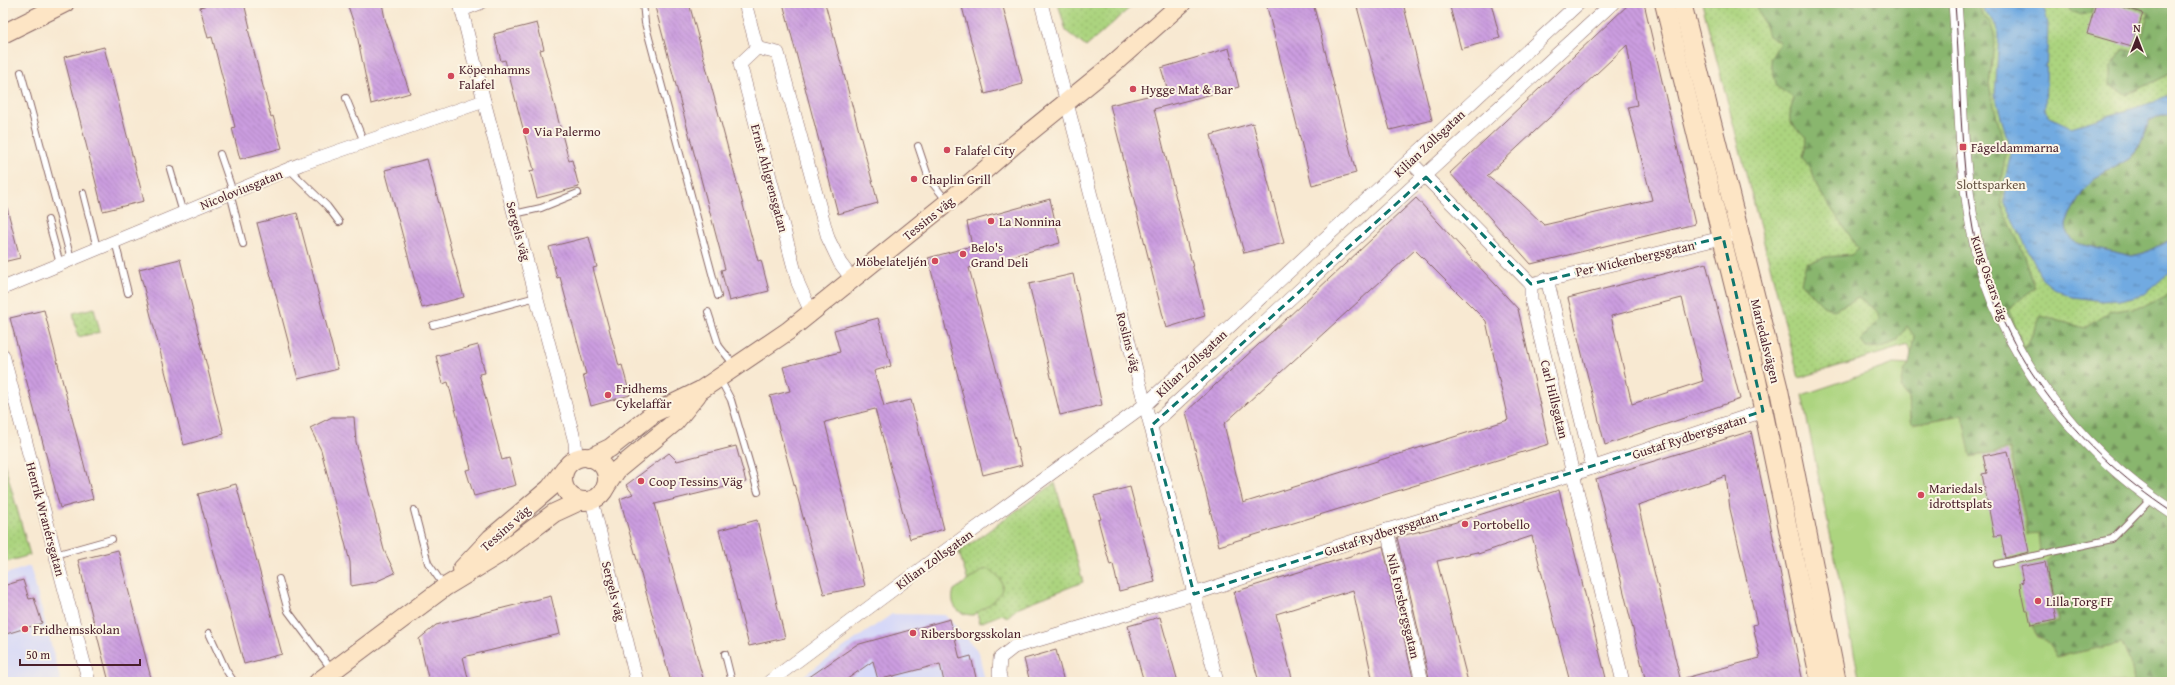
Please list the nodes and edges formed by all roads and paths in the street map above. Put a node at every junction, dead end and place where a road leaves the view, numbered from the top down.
1 (65, 3) edge
2 (480, 3) edge
3 (643, 3) edge
4 (745, 3) edge
5 (1041, 3) edge
6 (1182, 3) edge
7 (1579, 3) edge
8 (1613, 3) edge
9 (1664, 3) edge
10 (1682, 3) edge
11 (1955, 3) edge
12 (461, 7) edge
13 (3, 34) edge
14 (757, 48) junction
15 (21, 72) dead end
16 (346, 98) dead end
17 (484, 101) junction
18 (1067, 103) junction
19 (364, 142) junction
20 (918, 146) dead end
21 (220, 154) dead end
22 (1410, 161) junction
23 (170, 169) dead end
24 (289, 169) junction
25 (1426, 177) junction
26 (83, 193) dead end
27 (232, 193) junction
28 (578, 193) dead end
29 (948, 202) junction
30 (182, 213) junction
31 (514, 214) junction
32 (48, 220) dead end
33 (339, 222) dead end
34 (1731, 235) junction
35 (115, 241) junction
36 (243, 244) dead end
37 (97, 248) junction
38 (66, 261) junction
39 (852, 279) junction
40 (1547, 279) junction
41 (1531, 284) junction
42 (3, 288) edge
43 (128, 292) dead end
44 (718, 296) dead end
45 (536, 297) junction
46 (708, 312) dead end
47 (812, 312) junction
48 (433, 325) dead end
49 (3, 355) edge
50 (736, 366) junction
51 (719, 378) junction
52 (701, 390) junction
53 (1146, 404) junction
54 (1763, 411) junction
55 (1151, 426) junction
56 (577, 462) junction
57 (1593, 468) junction
58 (1574, 474) junction
59 (605, 488) junction
60 (758, 492) dead end
61 (2152, 498) junction
62 (586, 501) junction
63 (414, 510) dead end
64 (2172, 512) edge
65 (1387, 530) junction
66 (112, 539) dead end
67 (55, 555) junction
68 (1996, 564) dead end
69 (279, 579) dead end
70 (445, 587) junction
71 (1194, 594) junction
72 (210, 633) dead end
73 (725, 654) dead end
74 (325, 677) edge
75 (89, 682) edge
76 (234, 682) edge
77 (637, 682) edge
78 (732, 682) edge
79 (769, 682) edge
80 (1001, 682) edge
81 (1217, 682) edge
82 (1422, 682) edge
83 (1623, 682) edge
84 (1820, 682) edge
85 (1837, 682) edge

1 - 13 street
2 - 12 street
3 - 44 lane
4 - 14 street
5 - 18 street, Roslins väg
6 - 18 street, Tessins väg
7 - 22 street, Kilian Zollsgatan
8 - 25 street, Kilian Zollsgatan
9 - 34 street, Mariedalsvägen
10 - 34 street, Mariedalsvägen
11 - 61 street, Kung Oscars väg
12 - 17 street, Sergels väg
14 - 39 street
14 - 47 street, Ernst Ahlgrensgatan
15 - 38 lane
16 - 19 lane
17 - 19 street, Nicoloviusgatan
17 - 31 street, Sergels väg
18 - 29 street, Tessins väg
18 - 53 street, Roslins väg
19 - 24 street, Nicoloviusgatan
20 - 29 lane
21 - 27 lane
22 - 25 street
22 - 53 street, Kilian Zollsgatan
23 - 30 lane
24 - 27 street, Nicoloviusgatan
24 - 33 lane
25 - 41 street
25 - 55 street, Kilian Zollsgatan
26 - 37 lane
27 - 30 street, Nicoloviusgatan
27 - 36 lane
28 - 31 lane
29 - 39 street, Tessins väg
30 - 35 street, Nicoloviusgatan
31 - 45 street, Sergels väg
32 - 38 lane
34 - 40 street, Per Wickenbergsgatan
34 - 54 street, Mariedalsvägen
34 - 85 street, Mariedalsvägen
35 - 37 street, Nicoloviusgatan
35 - 43 lane
37 - 38 street, Nicoloviusgatan
38 - 42 street, Nicoloviusgatan
39 - 47 street, Tessins väg
40 - 41 street, Per Wickenbergsgatan
40 - 57 street, Carl Hillsgatan
41 - 58 street, Carl Hillsgatan
45 - 48 lane
45 - 56 street, Sergels väg
46 - 50 lane
47 - 50 street, Tessins väg
49 - 67 street, Henrik Wranérsgatan
50 - 51 street, Tessins väg
51 - 52 street, Tessins väg
51 - 60 lane
52 - 56 street, Tessins väg
52 - 59 street, Tessins väg
53 - 55 street, Roslins väg
53 - 79 street, Kilian Zollsgatan
54 - 57 street, Gustaf Rydbergsgatan
54 - 84 street, Mariedalsvägen
55 - 71 street, Roslins väg
56 - 59 street
56 - 62 street
56 - 70 street, Tessins väg
57 - 58 street, Gustaf Rydbergsgatan
58 - 65 street, Gustaf Rydbergsgatan
58 - 83 street, Carl Hillsgatan
59 - 62 street, Tessins väg
61 - 64 street, Kung Oscars väg
61 - 68 lane
62 - 70 street, Tessins väg
62 - 77 street, Sergels väg
63 - 70 lane
65 - 71 street, Gustaf Rydbergsgatan
65 - 82 street, Nils Forsbergsgatan
66 - 67 lane
67 - 75 street, Henrik Wranérsgatan
69 - 74 lane
70 - 74 street, Tessins väg
71 - 80 street, Gustaf Rydbergsgatan
71 - 81 street, Roslins väg
72 - 76 lane
73 - 78 lane

